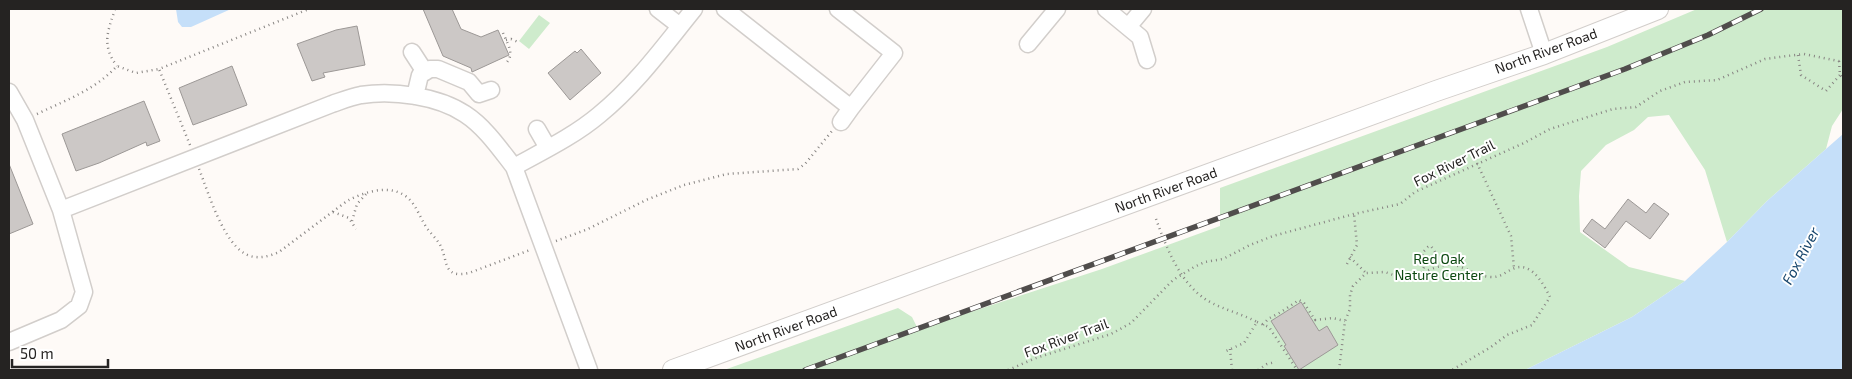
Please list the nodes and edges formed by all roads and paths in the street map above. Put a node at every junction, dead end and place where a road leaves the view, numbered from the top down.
1 (115, 9) edge
2 (309, 9) edge
3 (658, 9) edge
4 (694, 9) edge
5 (725, 9) edge
6 (838, 9) edge
7 (1058, 9) edge
8 (1106, 9) edge
9 (1143, 9) edge
10 (1529, 9) edge
11 (1658, 9) edge
12 (680, 26) junction
13 (1128, 27) junction
14 (503, 33) dead end
15 (506, 40) junction
16 (518, 42) dead end
17 (1028, 44) dead end
18 (412, 52) dead end
19 (1544, 54) junction
20 (1798, 55) junction
21 (1147, 60) dead end
22 (1838, 61) junction
23 (1843, 62) edge
24 (506, 64) dead end
25 (116, 66) junction
26 (159, 69) junction
27 (425, 72) junction
28 (1840, 75) junction
29 (1843, 78) edge
30 (9, 92) edge
31 (415, 96) junction
32 (851, 108) junction
33 (465, 114) junction
34 (32, 116) dead end
35 (841, 122) joint
36 (536, 129) dead end
37 (548, 148) junction
38 (192, 150) dead end
39 (1477, 163) junction
40 (198, 166) dead end
41 (514, 167) junction
42 (368, 192) junction
43 (61, 210) junction
44 (333, 212) junction
45 (1354, 214) junction
46 (1156, 219) dead end
47 (352, 221) junction
48 (356, 230) dead end
49 (552, 243) dead end
50 (534, 249) dead end
51 (1350, 257) junction
52 (1427, 260) junction
53 (1347, 264) dead end
54 (1514, 268) junction
55 (1366, 273) junction
56 (1422, 273) junction
57 (1182, 274) junction
58 (1345, 321) junction
59 (1257, 322) junction
60 (1263, 325) junction
61 (1282, 338) dead end
62 (1279, 341) junction
63 (9, 342) edge
64 (1276, 362) dead end
65 (589, 370) edge
66 (673, 370) edge
67 (1008, 370) edge
68 (1232, 370) edge
69 (1258, 370) edge
70 (1297, 370) edge
71 (1339, 370) edge
72 (1452, 370) edge

1 - 25 path
2 - 26 path
3 - 12 street
4 - 12 street
5 - 32 street
6 - 32 street
7 - 17 street
8 - 13 street
9 - 13 street
10 - 19 street
11 - 19 main road, North River Road
12 - 37 street
13 - 21 street
14 - 15 path
15 - 16 path
15 - 24 path
18 - 27 street
19 - 66 main road, North River Road
20 - 22 path, Fox River Trail
20 - 28 path
20 - 39 path, Fox River Trail
22 - 23 path, Fox River Trail
22 - 28 path
25 - 26 path
25 - 34 path
26 - 38 path
27 - 31 street
27 - 33 street
28 - 29 path
30 - 43 street
31 - 33 street
31 - 43 street
32 - 35 street
33 - 41 street
35 - 49 path
36 - 37 street
37 - 41 street
39 - 45 path, Fox River Trail
39 - 54 path
40 - 44 path
41 - 65 street
42 - 44 path
42 - 47 path
42 - 50 path
43 - 63 street
44 - 47 path
45 - 51 path
45 - 57 path, Fox River Trail
46 - 57 path
47 - 48 path
51 - 53 path
51 - 55 path
52 - 52 path
52 - 56 path
54 - 56 path
54 - 72 path
55 - 56 path
55 - 58 path
57 - 59 path
57 - 67 path, Fox River Trail
58 - 60 path
58 - 71 path
59 - 60 path
59 - 68 path
60 - 62 path
61 - 62 path
62 - 70 path
64 - 69 path

